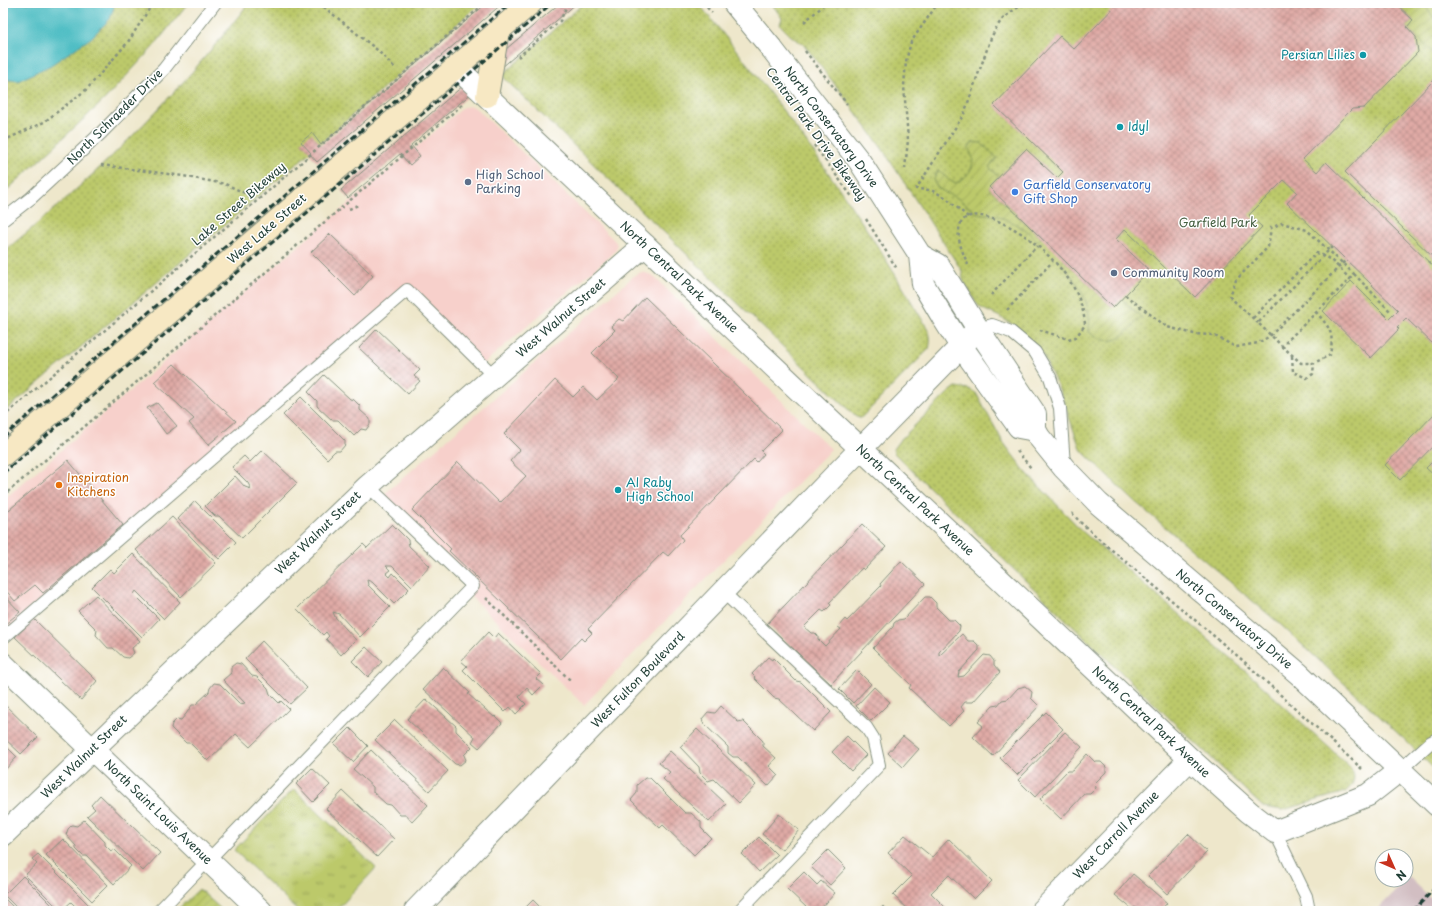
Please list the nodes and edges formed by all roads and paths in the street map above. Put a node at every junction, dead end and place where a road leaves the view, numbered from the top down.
1 (153, 3) edge
2 (215, 3) edge
3 (319, 3) edge
4 (485, 3) edge
5 (531, 3) edge
6 (568, 3) edge
7 (703, 3) edge
8 (734, 3) edge
9 (938, 3) edge
10 (1027, 3) edge
11 (823, 6) dead end
12 (713, 15) dead end
13 (804, 22) dead end
14 (498, 31) junction
15 (517, 58) dead end
16 (456, 67) junction
17 (395, 68) dead end
18 (487, 96) junction
19 (458, 108) dead end
20 (3, 141) edge
21 (813, 143) dead end
22 (101, 165) dead end
23 (905, 169) dead end
24 (249, 195) dead end
25 (856, 203) dead end
26 (358, 205) dead end
27 (349, 209) dead end
28 (865, 216) dead end
29 (968, 217) junction
30 (3, 220) edge
31 (646, 245) junction
32 (1037, 246) junction
33 (1332, 247) dead end
34 (1329, 250) junction
35 (920, 255) junction
36 (1324, 255) junction
37 (1346, 260) dead end
38 (1053, 261) junction
39 (1342, 263) junction
40 (968, 267) dead end
41 (1338, 267) junction
42 (898, 270) dead end
43 (1354, 274) junction
44 (1350, 279) junction
45 (991, 295) dead end
46 (1125, 295) dead end
47 (1006, 311) dead end
48 (1390, 311) dead end
49 (1316, 312) junction
50 (1253, 318) junction
51 (1258, 323) junction
52 (978, 329) junction
53 (1033, 329) dead end
54 (1270, 336) junction
55 (962, 346) junction
56 (1282, 346) junction
57 (1292, 355) junction
58 (1314, 363) junction
59 (494, 376) junction
60 (3, 416) edge
61 (1035, 430) junction
62 (861, 449) junction
63 (3, 455) edge
64 (1064, 468) junction
65 (368, 486) junction
66 (3, 496) edge
67 (474, 586) junction
68 (722, 592) junction
69 (3, 638) edge
70 (3, 664) edge
71 (570, 680) dead end
72 (1437, 739) edge
73 (92, 749) junction
74 (1190, 759) junction
75 (1400, 770) junction
76 (1437, 805) edge
77 (1275, 832) junction
78 (3, 834) edge
79 (208, 860) junction
80 (158, 911) edge
81 (262, 911) edge
82 (415, 911) edge
83 (739, 911) edge
84 (1042, 911) edge
85 (1309, 911) edge

1 - 20 path
2 - 30 lane, North Schraeder Drive
3 - 17 path
4 - 60 path, Lake Street Bikeway
5 - 14 main road, West Lake Street
6 - 15 path
7 - 12 path
8 - 35 street, North Conservatory Drive
9 - 23 path
10 - 29 path
11 - 13 path
14 - 16 main road, West Lake Street
14 - 18 main road
16 - 18 street, North Central Park Avenue
16 - 63 main road, West Lake Street
18 - 31 street, North Central Park Avenue
19 - 66 path
21 - 25 path, Central Park Drive Bikeway
22 - 24 path
26 - 27 path
28 - 42 path, Central Park Drive Bikeway
29 - 32 path
29 - 40 path
31 - 59 street, West Walnut Street
31 - 62 street, North Central Park Avenue
32 - 38 path
32 - 45 path
33 - 34 path
34 - 36 path
34 - 39 path
34 - 50 path
35 - 52 street, North Conservatory Drive
35 - 55 street, North Conservatory Drive
36 - 41 path
36 - 50 path
36 - 51 path
37 - 39 path
38 - 47 path
38 - 53 path
39 - 41 path
39 - 43 path
41 - 44 path
41 - 54 path
43 - 44 path
43 - 48 path
44 - 49 path
46 - 54 path
49 - 56 path
49 - 58 path
50 - 51 path
51 - 54 path
52 - 55 street
52 - 61 street, North Conservatory Drive
52 - 64 lane
54 - 56 path
55 - 61 street, North Conservatory Drive
55 - 62 street
56 - 57 path
57 - 58 path
57 - 58 path
59 - 65 street, West Walnut Street
59 - 69 lane
61 - 64 street, North Conservatory Drive
62 - 68 street, West Fulton Boulevard
62 - 74 street, North Central Park Avenue
64 - 75 street, North Conservatory Drive
65 - 67 lane
65 - 73 street, West Walnut Street
67 - 71 path
67 - 79 lane
68 - 82 street, West Fulton Boulevard
68 - 83 lane
70 - 73 street, North Saint Louis Avenue
72 - 75 lane
73 - 78 street, West Walnut Street
73 - 79 street, North Saint Louis Avenue
74 - 77 street, North Central Park Avenue
74 - 84 street, West Carroll Avenue
75 - 76 street, North Conservatory Drive
75 - 77 street
77 - 85 lane
79 - 80 lane
79 - 81 street, North Saint Louis Avenue

